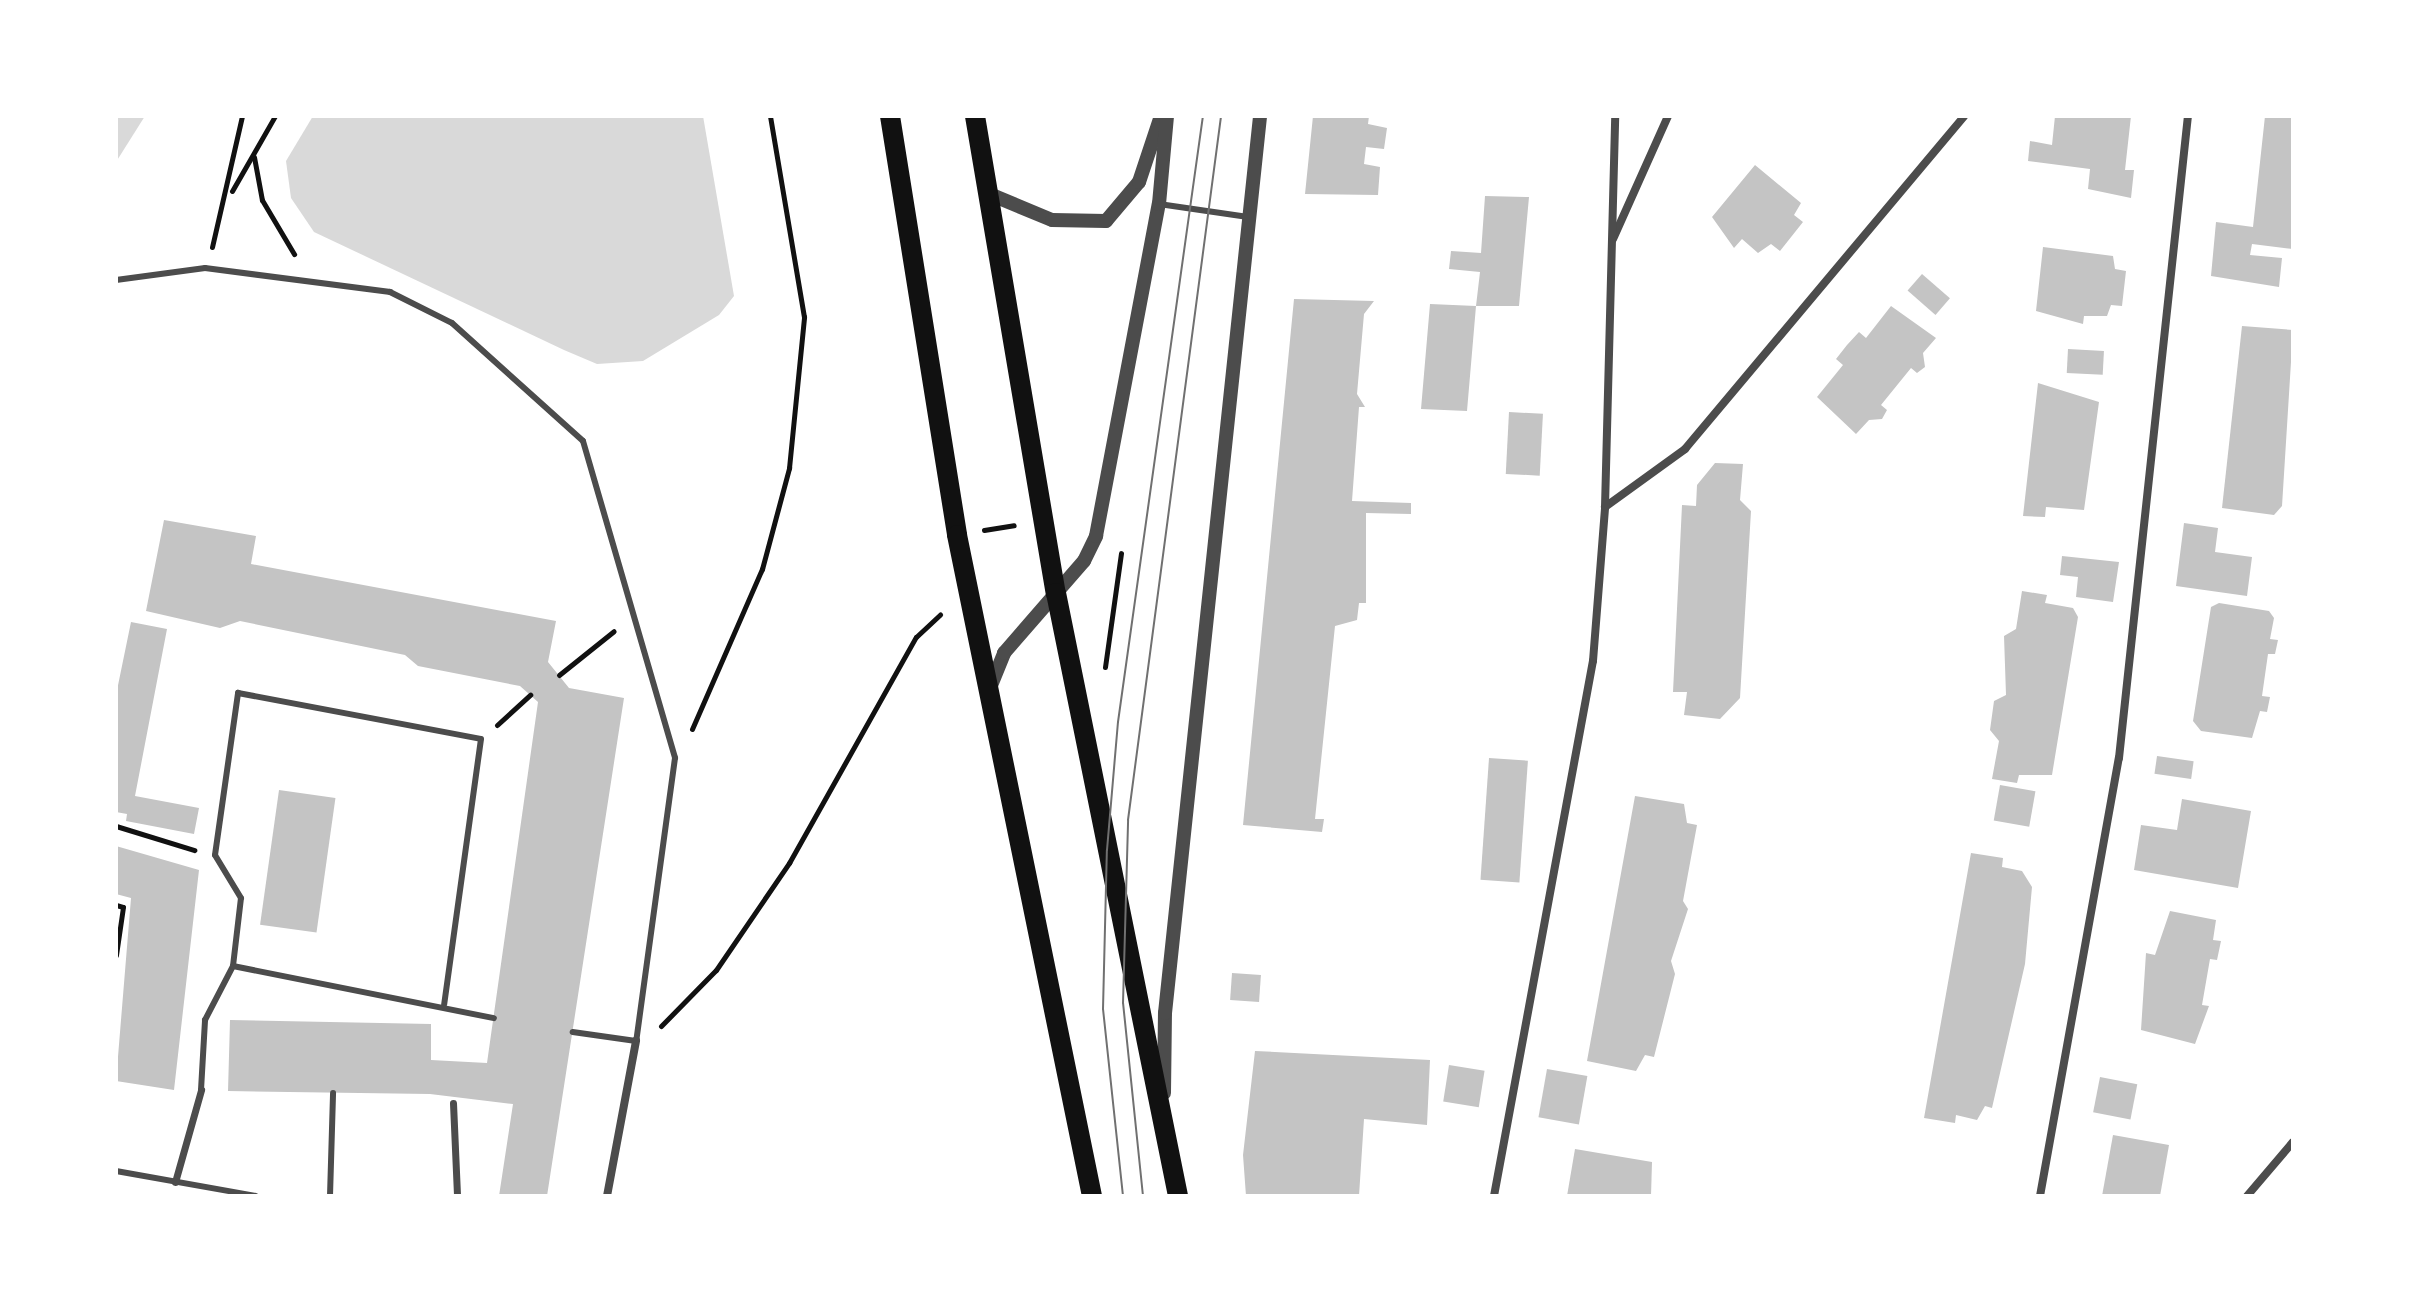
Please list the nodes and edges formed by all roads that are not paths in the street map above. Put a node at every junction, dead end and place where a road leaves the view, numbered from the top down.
1 (890, 116) edge
2 (975, 116) edge
3 (1164, 116) edge
4 (1260, 116) edge
5 (1615, 116) edge
6 (1668, 116) edge
7 (1964, 116) edge
8 (2188, 116) edge
9 (987, 193) junction
10 (1159, 204) junction
11 (1248, 217) junction
12 (1611, 243) junction
13 (116, 280) edge
14 (1605, 507) junction
15 (1056, 593) junction
16 (990, 705) junction
17 (233, 966) junction
18 (444, 1004) junction
19 (494, 1018) dead end
20 (573, 1032) dead end
21 (636, 1041) junction
22 (201, 1090) joint
23 (333, 1093) dead end
24 (453, 1103) dead end
25 (1165, 1134) junction
26 (2293, 1142) edge
27 (116, 1171) edge
28 (175, 1182) junction
29 (251, 1196) edge
30 (330, 1196) edge
31 (457, 1196) edge
32 (607, 1196) edge
33 (1092, 1196) edge
34 (1178, 1196) edge
35 (1494, 1196) edge
36 (2040, 1196) edge
37 (2247, 1196) edge

1 - 16 main road
2 - 9 main road
3 - 9 street
3 - 10 street
4 - 11 street
5 - 12 street
6 - 12 street
7 - 14 street
8 - 36 street
9 - 15 main road
10 - 11 lane
10 - 15 street
11 - 25 street
12 - 14 street
13 - 21 lane
14 - 35 street
15 - 16 street
15 - 25 main road
16 - 33 main road
17 - 18 lane
17 - 18 lane
17 - 22 lane
18 - 19 lane
20 - 21 lane
21 - 32 street
22 - 28 street
23 - 30 lane
24 - 31 street
25 - 34 main road
26 - 37 street
27 - 28 lane
28 - 29 lane

